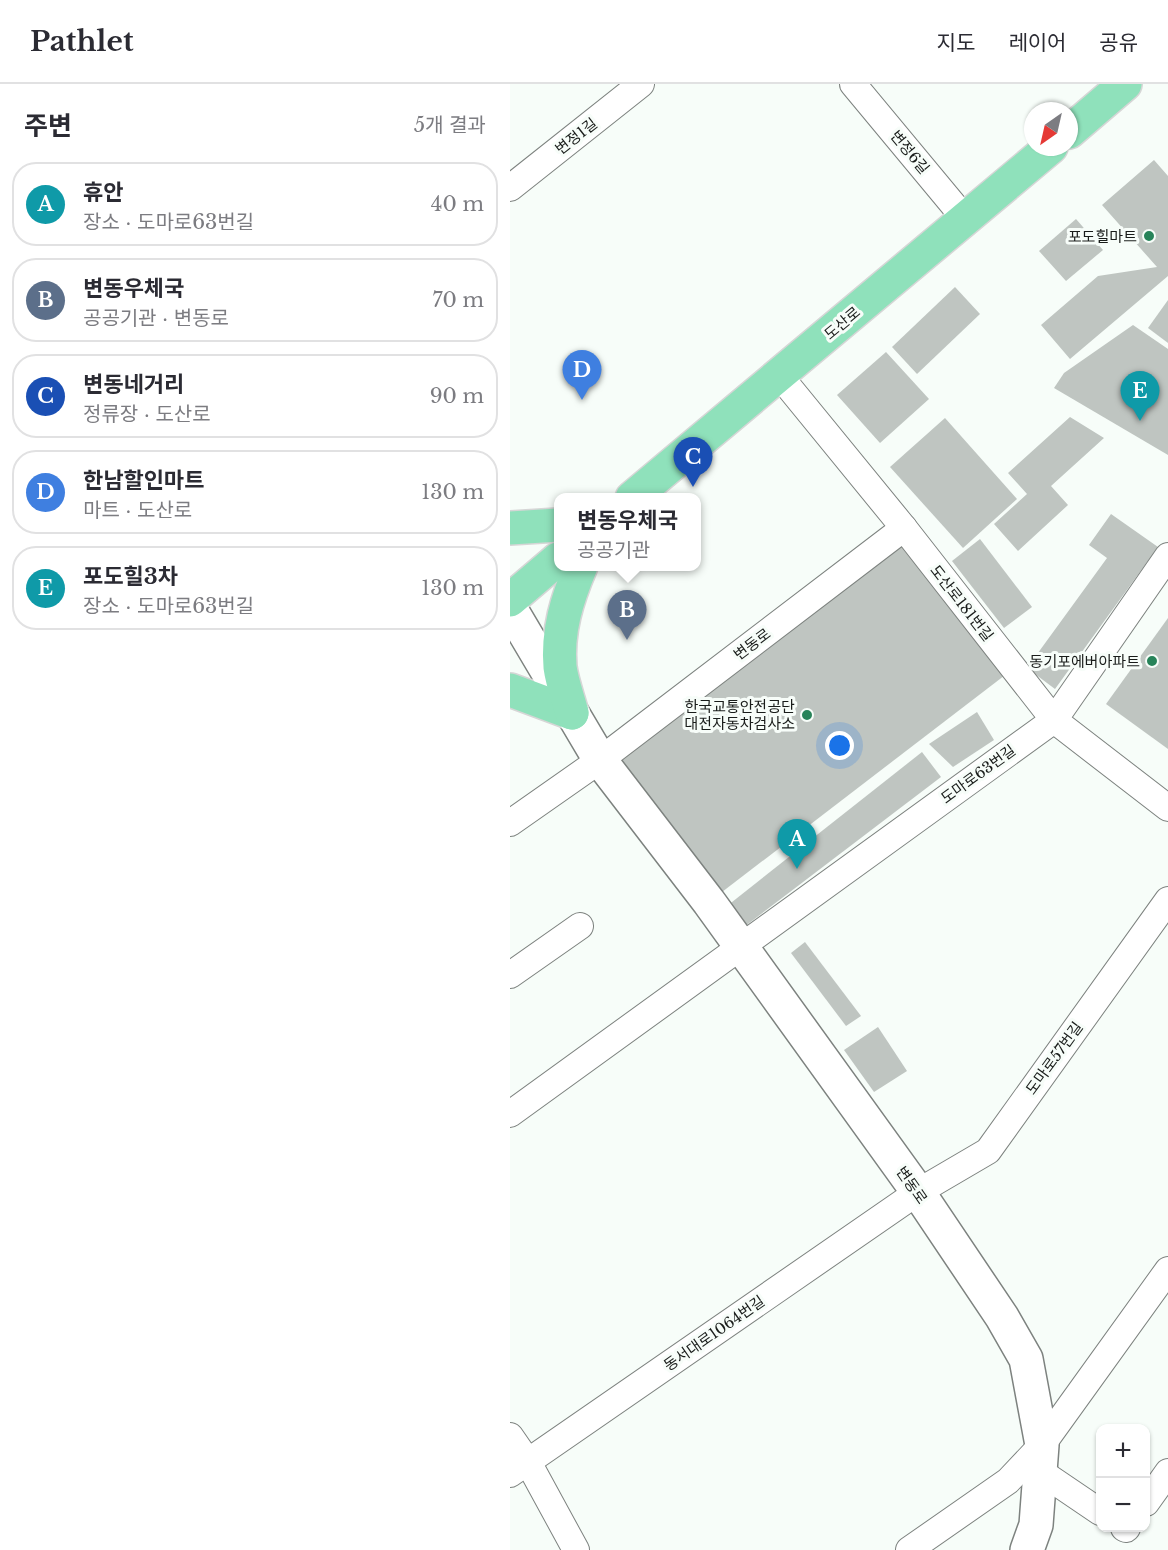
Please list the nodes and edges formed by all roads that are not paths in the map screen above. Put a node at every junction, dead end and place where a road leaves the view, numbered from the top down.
1 (641, 84) edge
2 (853, 84) edge
3 (1125, 84) edge
4 (1078, 124) edge
5 (1041, 156) edge
6 (510, 188) edge
7 (966, 220) junction
8 (779, 375) junction
9 (638, 493) edge
10 (554, 525) edge
11 (510, 528) edge
12 (904, 528) junction
13 (1168, 556) edge
14 (554, 563) edge
15 (579, 571) edge
16 (510, 600) edge
17 (510, 608) edge
18 (510, 690) edge
19 (572, 712) junction
20 (1054, 720) junction
21 (600, 760) junction
22 (1168, 808) edge
23 (510, 824) edge
24 (1168, 900) edge
25 (580, 926) dead end
26 (741, 946) junction
27 (510, 975) edge
28 (510, 1114) edge
29 (918, 1192) junction
30 (1168, 1270) edge
31 (510, 1436) edge
32 (1041, 1458) junction
33 (519, 1468) edge
34 (1168, 1472) edge
35 (1150, 1497) edge
36 (1096, 1508) edge
37 (576, 1550) edge
38 (909, 1550) edge
39 (1027, 1550) edge

1 - 6 street, 변정1길
2 - 7 street, 변정6길
3 - 4 main road
5 - 7 main road, 도산로
7 - 8 main road, 도산로
8 - 9 main road, 도산로
8 - 12 street, 도산로181번길
10 - 11 main road
12 - 20 street, 도산로181번길
12 - 21 street, 변동로
13 - 20 street, 도마로63번길
14 - 16 main road
15 - 19 main road
17 - 19 street, 변동로
18 - 19 main road
19 - 21 street, 변동로
20 - 22 street, 도산로181번길
20 - 26 street, 도마로63번길
21 - 23 street
21 - 26 street, 변동로
24 - 29 street, 도마로57번길
25 - 27 street
26 - 28 street
26 - 29 street, 변동로
29 - 32 street, 변동로
29 - 33 street, 동서대로1064번길
30 - 32 street
31 - 33 street
32 - 36 street
32 - 38 street
32 - 39 street, 변동로
33 - 37 street
34 - 35 street

